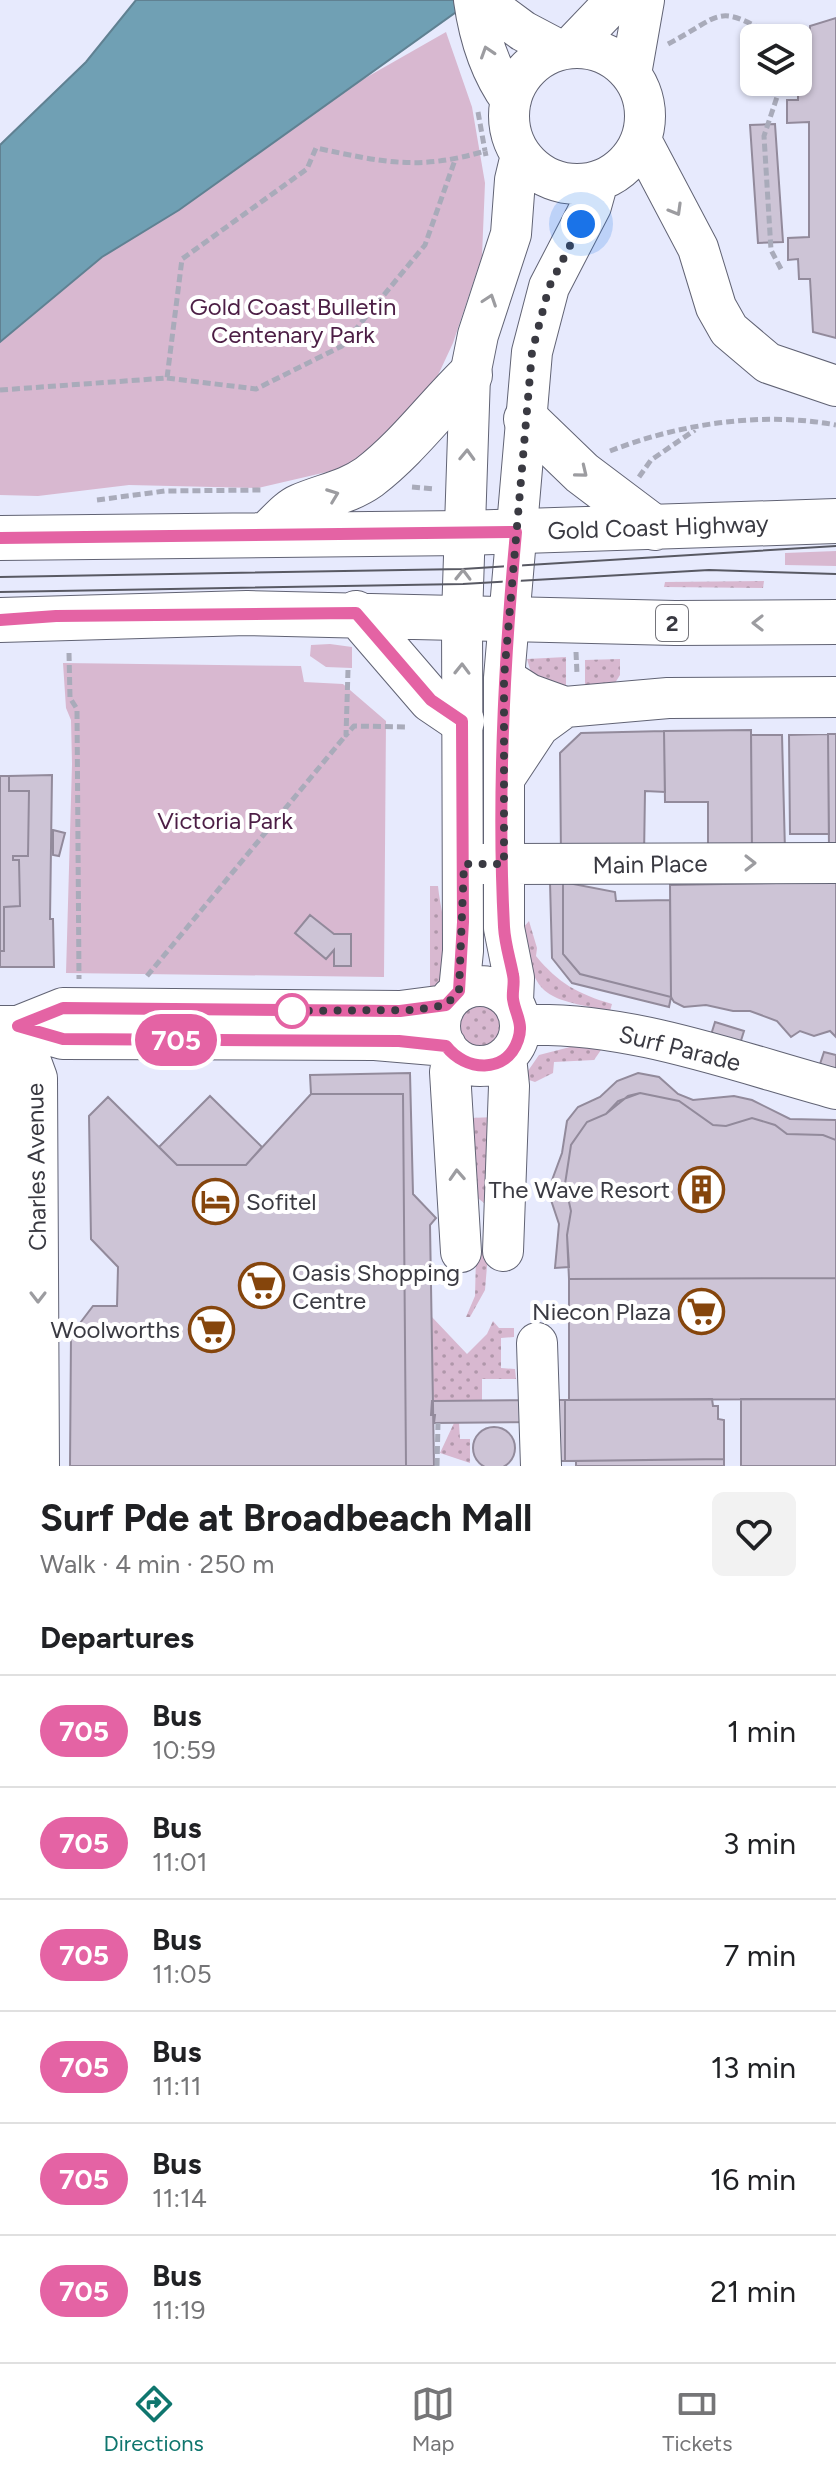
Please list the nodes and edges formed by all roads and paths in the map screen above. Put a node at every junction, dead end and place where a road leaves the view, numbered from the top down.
1 (474, 0) edge
2 (481, 0) edge
3 (616, 0) edge
4 (644, 0) edge
5 (754, 24) edge
6 (668, 44) dead end
7 (565, 48) junction
8 (631, 74) junction
9 (777, 96) edge
10 (511, 100) junction
11 (641, 140) junction
12 (455, 160) junction
13 (504, 160) junction
14 (598, 181) junction
15 (781, 269) dead end
16 (470, 375) junction
17 (167, 378) junction
18 (836, 386) edge
19 (0, 390) edge
20 (526, 419) junction
21 (836, 425) edge
22 (699, 427) junction
23 (598, 456) dead end
24 (636, 480) dead end
25 (275, 488) dead end
26 (88, 501) dead end
27 (836, 521) edge
28 (655, 528) junction
29 (516, 532) junction
30 (464, 533) junction
31 (267, 534) junction
32 (0, 538) edge
33 (356, 613) junction
34 (462, 617) junction
35 (508, 619) junction
36 (0, 620) edge
37 (836, 622) edge
38 (576, 651) dead end
39 (69, 653) dead end
40 (348, 670) dead end
41 (504, 678) junction
42 (571, 695) junction
43 (836, 697) edge
44 (462, 721) junction
45 (411, 727) dead end
46 (346, 735) junction
47 (504, 779) junction
48 (836, 863) edge
49 (464, 864) junction
50 (504, 864) junction
51 (79, 980) dead end
52 (144, 980) dead end
53 (453, 998) junction
54 (9, 1026) edge
55 (513, 1028) junction
56 (449, 1051) junction
57 (836, 1089) edge
58 (37, 1112) junction
59 (2, 1210) edge
60 (503, 1251) dead end
61 (461, 1252) dead end
62 (537, 1343) dead end
63 (438, 1423) dead end
64 (5, 1466) edge
65 (39, 1466) edge
66 (437, 1466) edge
67 (541, 1466) edge

10 -> 1 street
2 - 7 street
3 - 7 street
4 - 8 street
5 - 6 path
7 - 8 street
7 - 10 street
8 - 11 street
9 - 15 path
10 - 13 street
11 - 14 street
11 -> 18 street
12 - 13 path
12 - 17 path
12 - 17 path
13 - 14 street
16 -> 13 street
14 - 20 street
30 -> 16 street
31 -> 16 highway
17 - 19 path
20 -> 28 highway
20 - 29 street
21 - 22 path
22 - 23 path
22 - 24 path
25 - 26 path
27 - 28 highway, Gold Coast Highway
28 - 29 highway, Gold Coast Highway
29 - 30 highway, Gold Coast Highway
29 - 35 street
30 - 31 highway, Gold Coast Highway
34 -> 30 street
31 - 32 highway, Gold Coast Highway
33 - 34 highway, 2
33 - 36 highway, 2
33 - 44 highway
34 - 35 highway, 2
44 -> 34 street
37 -> 35 highway, 2
35 - 41 street
38 - 42 path
39 - 51 path
40 - 46 path
41 - 42 street
41 - 47 street
42 - 43 street
42 - 47 street
44 - 49 street
45 - 46 path
46 - 52 path
47 - 50 street
50 -> 48 street, Main Place
49 - 50 street, Main Place
49 - 53 street
50 - 55 street
53 - 54 street
53 - 55 street
53 - 56 street
54 - 56 street
54 - 58 street, Charles Avenue
54 - 59 street, Charles Avenue
55 - 56 street
55 - 57 street, Surf Parade
55 - 60 street
61 -> 56 street
58 - 59 street
58 -> 65 street, Charles Avenue
59 - 64 street, Charles Avenue
62 - 67 street
63 - 66 path

